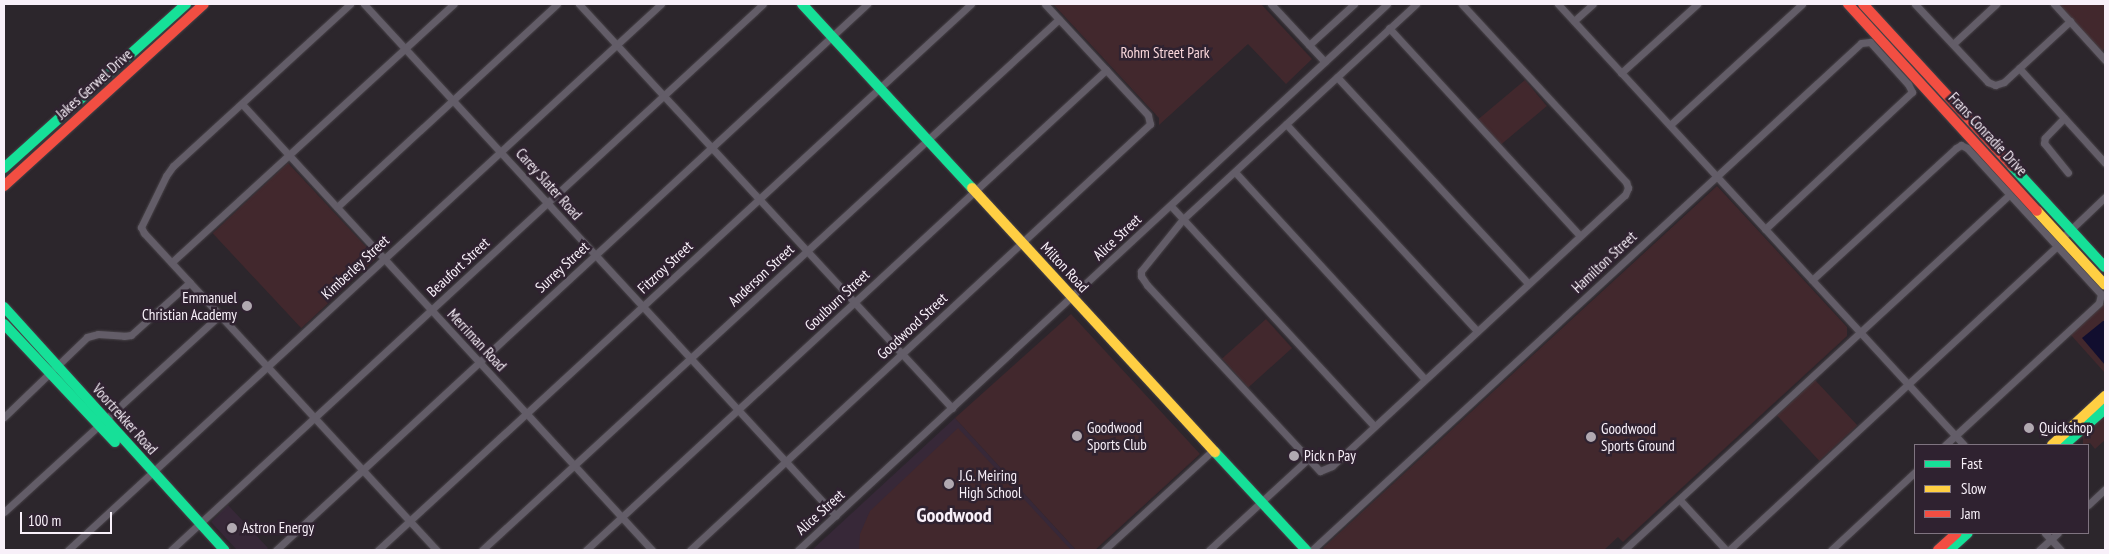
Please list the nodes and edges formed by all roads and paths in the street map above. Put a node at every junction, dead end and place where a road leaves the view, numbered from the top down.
1 (186, 4) edge
2 (204, 4) edge
3 (350, 4) edge
4 (364, 4) edge
5 (454, 4) edge
6 (556, 4) edge
7 (579, 4) edge
8 (661, 4) edge
9 (763, 4) edge
10 (802, 4) edge
11 (867, 4) edge
12 (971, 4) edge
13 (1045, 4) edge
14 (1271, 4) edge
15 (1354, 4) edge
16 (1387, 4) edge
17 (1416, 4) edge
18 (1462, 4) edge
19 (1558, 4) edge
20 (1593, 4) edge
21 (1696, 4) edge
22 (1802, 4) edge
23 (1848, 4) edge
24 (1863, 4) edge
25 (1915, 4) edge
26 (1996, 4) edge
27 (2054, 4) edge
28 (1058, 19) junction
29 (1574, 21) junction
30 (2070, 21) junction
31 (1389, 28) junction
32 (832, 36) junction
33 (617, 44) junction
34 (1953, 44) junction
35 (1309, 45) junction
36 (405, 48) junction
37 (2105, 60) edge
38 (1325, 62) junction
39 (2019, 68) junction
40 (1106, 70) junction
41 (1621, 73) junction
42 (1337, 77) junction
43 (880, 88) junction
44 (664, 96) junction
45 (453, 100) junction
46 (242, 104) junction
47 (2064, 118) junction
48 (1286, 124) junction
49 (1670, 125) junction
50 (927, 140) junction
51 (711, 148) junction
52 (501, 152) junction
53 (289, 155) junction
54 (2105, 163) edge
55 (4, 168) edge
56 (1235, 172) junction
57 (2068, 173) dead end
58 (1717, 176) junction
59 (4, 186) edge
60 (975, 192) junction
61 (2009, 195) junction
62 (2105, 197) edge
63 (759, 200) junction
64 (547, 203) junction
65 (1171, 206) junction
66 (338, 207) junction
67 (1183, 219) junction
68 (1765, 229) junction
69 (2066, 233) junction
70 (1580, 236) junction
71 (1022, 244) junction
72 (2057, 246) junction
73 (807, 251) junction
74 (595, 255) junction
75 (384, 259) junction
76 (172, 262) junction
77 (2105, 268) edge
78 (1812, 280) junction
79 (190, 282) junction
80 (1528, 283) junction
81 (2105, 284) edge
82 (1072, 297) junction
83 (853, 303) junction
84 (4, 307) edge
85 (643, 307) junction
86 (432, 310) junction
87 (220, 314) junction
88 (4, 324) edge
89 (1477, 331) junction
90 (1860, 332) junction
91 (902, 354) junction
92 (690, 359) junction
93 (480, 362) junction
94 (268, 366) junction
95 (53, 370) junction
96 (1425, 379) junction
97 (1908, 384) junction
98 (2105, 396) edge
99 (952, 408) junction
100 (2105, 409) edge
101 (738, 410) junction
102 (527, 414) junction
103 (4, 417) edge
104 (315, 418) junction
105 (102, 422) junction
106 (1374, 426) junction
107 (1955, 436) junction
108 (1945, 444) edge
109 (1963, 444) edge
110 (2053, 444) edge
111 (2065, 444) edge
112 (1214, 450) junction
113 (1308, 459) junction
114 (785, 462) junction
115 (575, 466) junction
116 (363, 469) junction
117 (1914, 473) edge
118 (150, 475) junction
119 (2105, 489) edge
120 (1680, 500) junction
121 (1261, 502) junction
122 (2089, 504) edge
123 (4, 512) edge
124 (836, 516) junction
125 (622, 517) junction
126 (410, 521) junction
127 (197, 526) junction
128 (1956, 534) edge
129 (1967, 534) edge
130 (2046, 534) edge
131 (2057, 534) edge
132 (2050, 539) junction
133 (68, 550) edge
134 (171, 550) edge
135 (214, 550) edge
136 (224, 550) edge
137 (276, 550) edge
138 (378, 550) edge
139 (437, 550) edge
140 (482, 550) edge
141 (586, 550) edge
142 (652, 550) edge
143 (690, 550) edge
144 (798, 550) edge
145 (1104, 550) edge
146 (1209, 550) edge
147 (1306, 550) edge
148 (1312, 550) edge
149 (1624, 550) edge
150 (1727, 550) edge
151 (1831, 550) edge
152 (1938, 550) edge
153 (1950, 550) edge
154 (2039, 550) edge
155 (2061, 550) edge

1 - 55 main road, Jakes Gerwel Drive
2 - 59 main road, Jakes Gerwel Drive
3 - 46 street
4 - 36 street, Carey Slater Road
5 - 36 street
6 - 45 street
7 - 33 street
8 - 33 street, Kimberley Street
9 - 44 street, Beaufort Street
10 - 32 main road, Milton Road
11 - 32 street, Surrey Street
12 - 43 street, Fitzroy Street
13 - 28 street
14 - 35 street
15 - 35 street
16 - 38 street, Alice Street
17 - 31 street
18 - 70 street
19 - 29 street
20 - 29 street
21 - 41 street
22 - 49 street
23 - 69 main road, Frans Conradie Drive
24 - 69 main road, Frans Conradie Drive
25 - 34 street
26 - 34 street
27 - 30 street
28 - 40 street
28 - 50 street, Anderson Street
29 - 41 street
30 - 37 street
30 - 39 street
31 - 42 street
31 - 70 street
32 - 43 main road, Milton Road
32 - 51 street, Surrey Street
33 - 44 street
33 - 52 street, Kimberley Street
34 - 39 street
35 - 38 street
36 - 45 street, Carey Slater Road
36 - 53 street
38 - 65 street, Alice Street
39 - 47 street
40 - 60 street, Goulburn Street
40 - 71 street, Goodwood Street
41 - 49 street
42 - 48 street
42 - 80 street
43 - 50 main road, Milton Road
43 - 63 street, Fitzroy Street
44 - 51 street
44 - 64 street, Beaufort Street
45 - 52 street, Carey Slater Road
45 - 66 street
46 - 53 street, Merriman Road
46 - 76 street
47 - 54 street
47 - 57 street
48 - 56 street
48 - 89 street
49 - 58 street
50 - 60 main road, Milton Road
50 - 73 street, Anderson Street
51 - 63 street
51 - 74 street, Surrey Street
52 - 64 street, Carey Slater Road
52 - 75 street, Kimberley Street
53 - 66 street, Merriman Road
53 - 76 street
56 - 67 street
56 - 96 street
58 - 68 street
58 - 68 street, Hamilton Street
58 - 148 street, Hamilton Street
60 - 71 main road, Milton Road
60 - 83 street, Goulburn Street
61 - 72 street
61 - 78 street
61 - 90 street
62 - 69 street
63 - 73 street
63 - 85 street, Fitzroy Street
64 - 74 street, Carey Slater Road
64 - 86 street, Beaufort Street
65 - 67 street
65 - 82 street, Alice Street
66 - 75 street, Merriman Road
67 - 106 street
67 - 113 street
68 - 78 street
69 - 77 main road, Frans Conradie Drive
69 - 81 main road, Frans Conradie Drive
70 - 80 street
71 - 82 main road, Milton Road
71 - 91 street, Goodwood Street
72 - 97 street
72 - 107 street
73 - 83 street
73 - 92 street, Anderson Street
74 - 85 street, Carey Slater Road
74 - 93 street, Surrey Street
75 - 86 street, Merriman Road
75 - 94 street, Kimberley Street
76 - 79 street
78 - 90 street
79 - 87 street
79 - 95 street
80 - 89 street
82 - 99 street, Alice Street
82 - 112 main road, Milton Road
83 - 91 street
83 - 101 street, Goulburn Street
84 - 95 main road, Voortrekker Road
85 - 92 street, Carey Slater Road
85 - 102 street, Fitzroy Street
86 - 93 street, Merriman Road
86 - 104 street, Beaufort Street
87 - 94 street
87 - 105 street
88 - 95 main road, Voortrekker Road
89 - 96 street
90 - 97 street
90 - 120 street
91 - 99 street
91 - 114 street, Goodwood Street
92 - 101 street, Carey Slater Road
92 - 115 street, Anderson Street
93 - 102 street, Merriman Road
93 - 116 street, Surrey Street
94 - 104 street
94 - 118 street, Kimberley Street
95 - 103 street
95 - 105 main road, Voortrekker Road
96 - 106 street
97 - 107 street
97 - 150 street
98 - 110 main road
99 - 124 street, Alice Street
100 - 111 main road
101 - 114 street, Carey Slater Road
101 - 125 street, Goulburn Street
102 - 115 street, Merriman Road
102 - 126 street, Fitzroy Street
104 - 116 street
104 - 127 street, Beaufort Street
105 - 118 main road, Voortrekker Road
105 - 123 street
106 - 113 street
107 - 108 street
107 - 109 street
112 - 121 main road, Milton Road
112 - 145 street
113 - 121 street
114 - 124 street, Carey Slater Road
114 - 143 street, Goodwood Street
115 - 125 street, Merriman Road
115 - 140 street, Anderson Street
116 - 126 street
116 - 137 street, Surrey Street
117 - 151 street
118 - 127 main road, Voortrekker Road
118 - 133 street, Kimberley Street
119 - 122 street
120 - 149 street
120 - 150 street
121 - 146 street
121 - 147 main road, Milton Road
124 - 144 street, Alice Street
125 - 141 street, Goulburn Street
125 - 142 street, Merriman Road
126 - 138 street, Fitzroy Street
126 - 139 street
127 - 134 street, Beaufort Street
127 - 135 main road, Voortrekker Road
127 - 136 main road, Voortrekker Road
128 - 152 main road
129 - 153 main road
130 - 132 street
131 - 132 street
132 - 154 street
132 - 155 street

